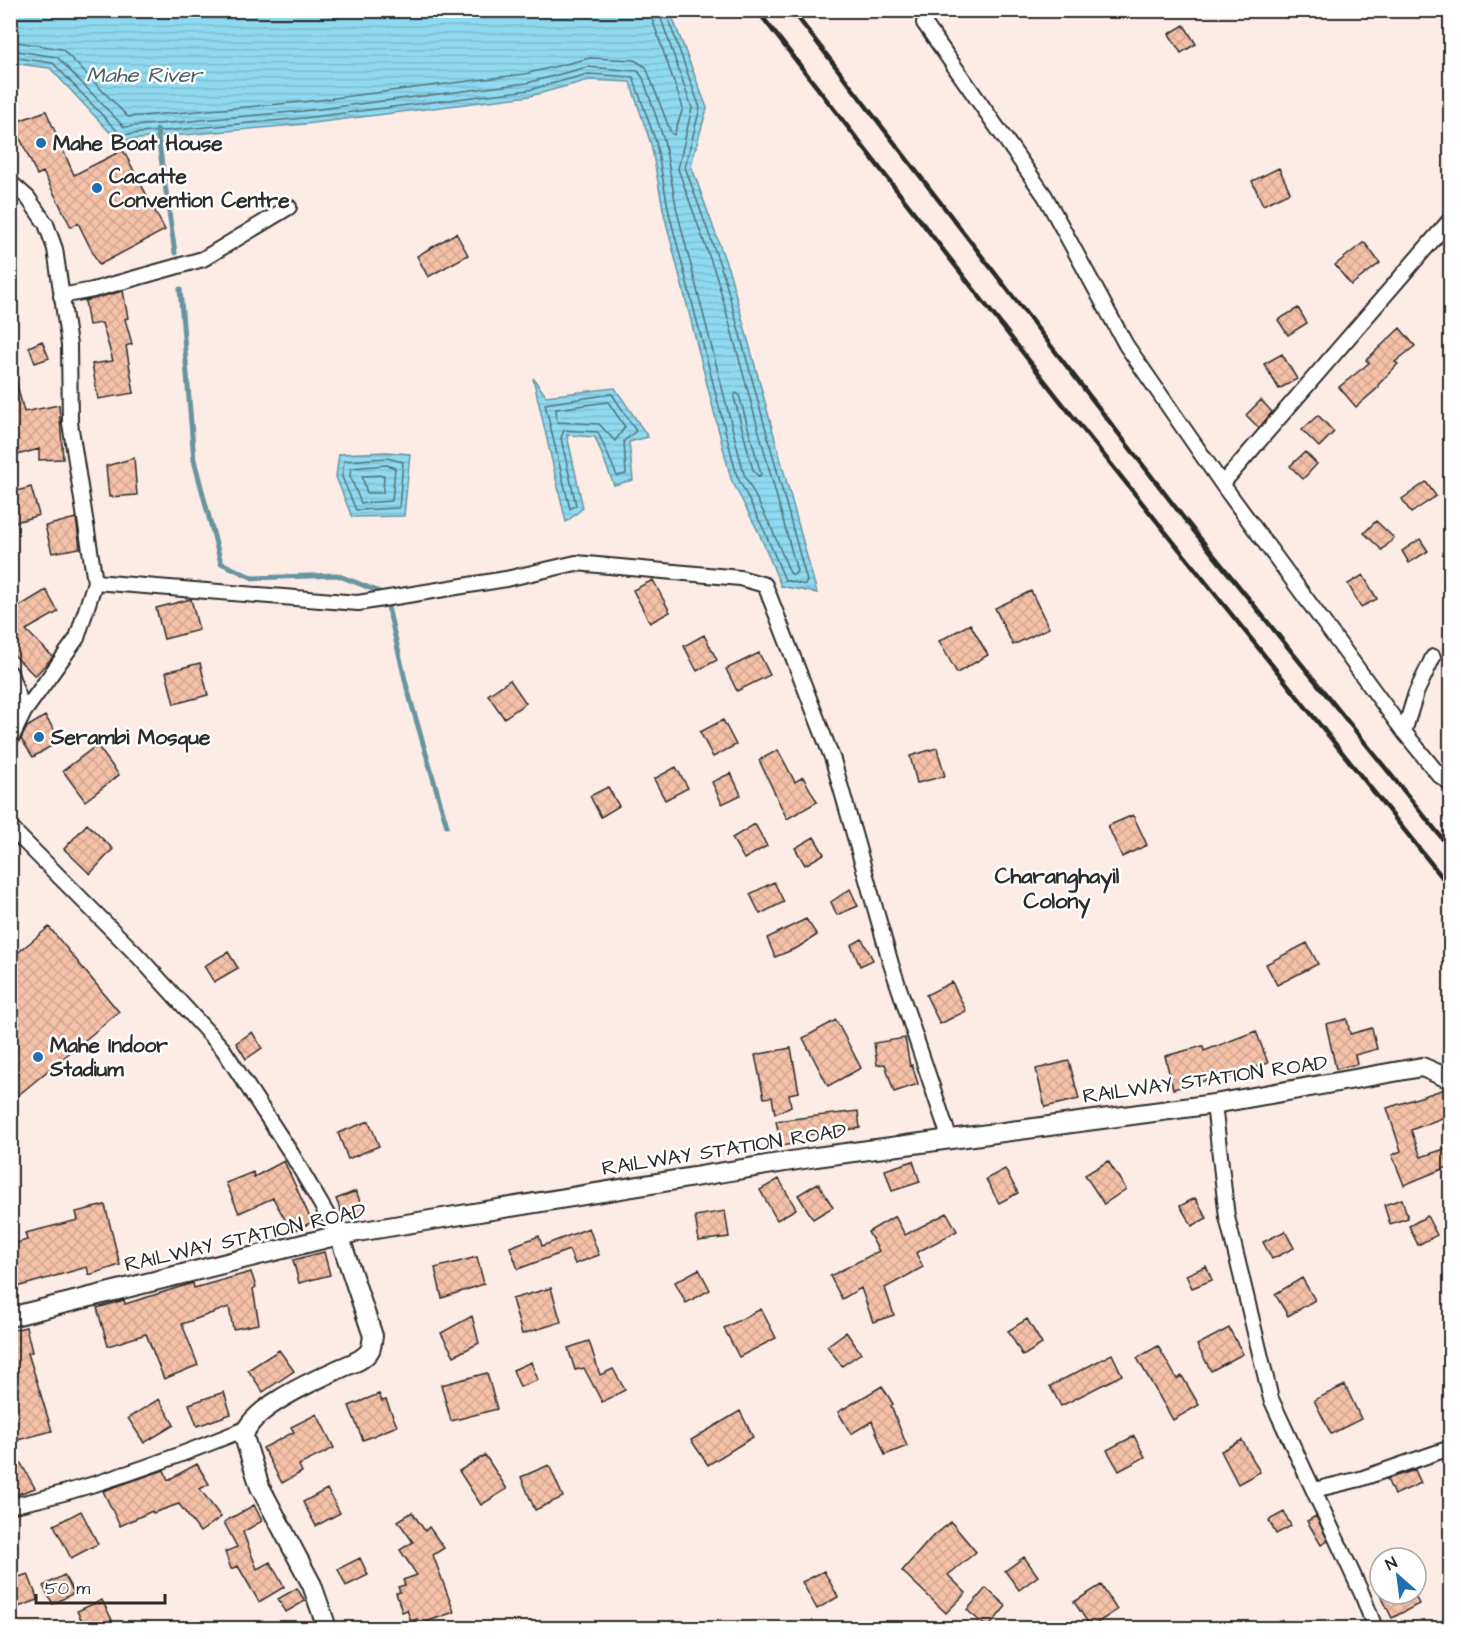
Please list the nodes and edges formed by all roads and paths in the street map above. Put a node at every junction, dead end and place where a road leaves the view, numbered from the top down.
1 (924, 23) dead end
2 (10, 182) edge
3 (289, 207) dead end
4 (1450, 220) edge
5 (61, 296) junction
6 (1221, 484) junction
7 (95, 582) junction
8 (1433, 657) dead end
9 (10, 673) edge
10 (24, 712) junction
11 (1404, 732) junction
12 (10, 741) edge
13 (1450, 783) edge
14 (10, 827) edge
15 (1450, 1079) edge
16 (1214, 1104) junction
17 (949, 1137) junction
18 (339, 1235) junction
19 (10, 1317) edge
20 (245, 1430) junction
21 (1450, 1448) edge
22 (1314, 1490) junction
23 (10, 1506) edge
24 (327, 1629) edge
25 (1375, 1629) edge

1 - 6 street
2 - 5 street
3 - 5 street
4 - 6 street
5 - 7 street
6 - 11 street
7 - 10 street
7 - 17 street
8 - 11 street
9 - 10 street
10 - 12 street
11 - 13 street
14 - 18 street
15 - 16 street, RAILWAY STATION ROAD
16 - 17 street, RAILWAY STATION ROAD
16 - 22 street
17 - 18 street, RAILWAY STATION ROAD
18 - 19 street, RAILWAY STATION ROAD
18 - 20 street
20 - 23 street
20 - 24 street
21 - 22 street
22 - 25 street

